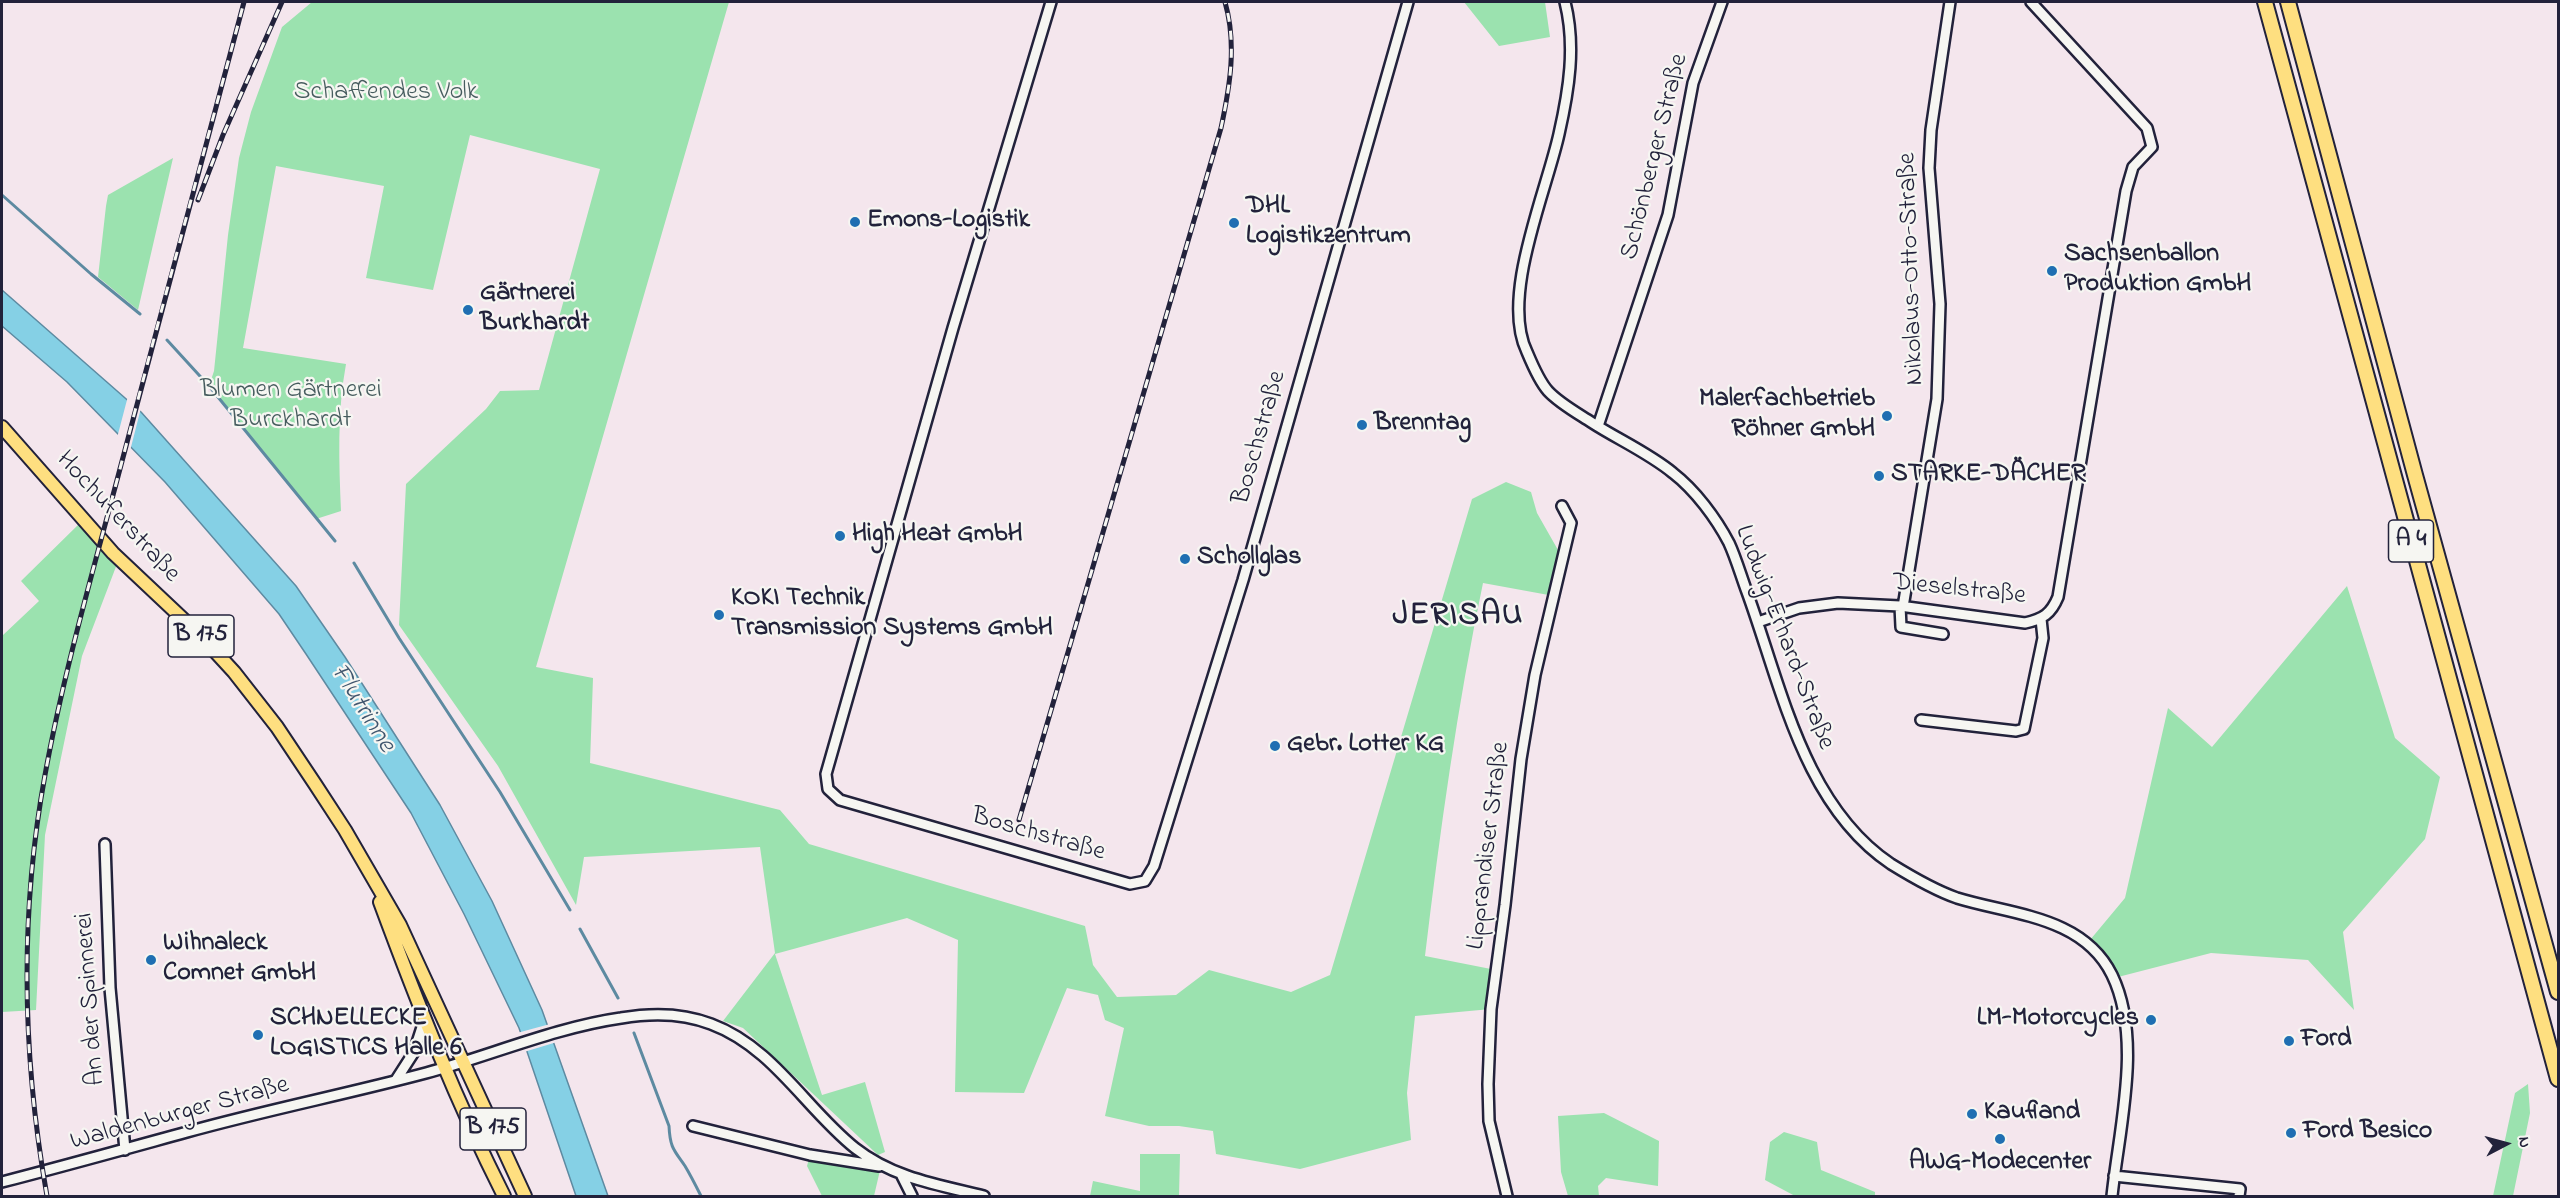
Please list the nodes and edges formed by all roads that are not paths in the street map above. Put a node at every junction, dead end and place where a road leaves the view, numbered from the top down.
1 (1051, 2) edge
2 (1408, 2) edge
3 (1565, 2) edge
4 (1722, 2) edge
5 (1950, 2) edge
6 (2031, 2) edge
7 (2265, 2) edge
8 (2288, 2) edge
9 (1598, 426) junction
10 (2, 427) edge
11 (1562, 506) dead end
12 (1902, 606) junction
13 (2041, 619) junction
14 (1758, 622) junction
15 (1943, 634) dead end
16 (1921, 720) dead end
17 (105, 844) dead end
18 (368, 871) junction
19 (2559, 992) edge
20 (424, 1021) junction
21 (463, 1062) junction
22 (444, 1068) junction
23 (2559, 1079) edge
24 (395, 1081) junction
25 (693, 1126) dead end
26 (125, 1150) junction
27 (881, 1166) junction
28 (902, 1176) junction
29 (2114, 1176) junction
30 (2, 1182) edge
31 (504, 1197) edge
32 (525, 1197) edge
33 (912, 1197) edge
34 (984, 1197) edge
35 (1507, 1197) edge
36 (2112, 1197) edge
37 (2239, 1197) edge

1 - 2 street, Boschstraße
3 - 9 street, Ludwig-Erhard-Straße
4 - 9 street, Schönberger Straße
5 - 12 street, Nikolaus-Otto-Straße
6 - 13 street, Dieselstraße
7 - 23 highway, A 4
8 - 19 highway, A 4
9 - 14 street, Ludwig-Erhard-Straße
10 - 18 main road, Hochuferstraße / B 175
11 - 35 street, Lipprandiser Straße
12 - 13 street, Dieselstraße
12 - 14 street, Dieselstraße
12 - 15 street
13 - 16 street
14 - 29 street, Ludwig-Erhard-Straße
17 - 26 street, An der Spinnerei
18 - 20 main road, Hochuferstraße / B 175
18 - 21 main road, Hochuferstraße / B 175
20 - 22 main road, Hochuferstraße / B 175
20 - 24 street
21 - 22 street, Waldenburger Straße
21 - 27 street, Waldenburger Straße
21 - 32 main road, B 175
22 - 24 street, Waldenburger Straße
22 - 31 main road, B 175
24 - 26 street, Waldenburger Straße
25 - 27 street, Waldenburger Straße
26 - 30 street, Waldenburger Straße
27 - 28 street, Waldenburger Straße
28 - 33 street
28 - 34 street, Waldenburger Straße
29 - 36 street, Ludwig-Erhard-Straße
29 - 37 street

